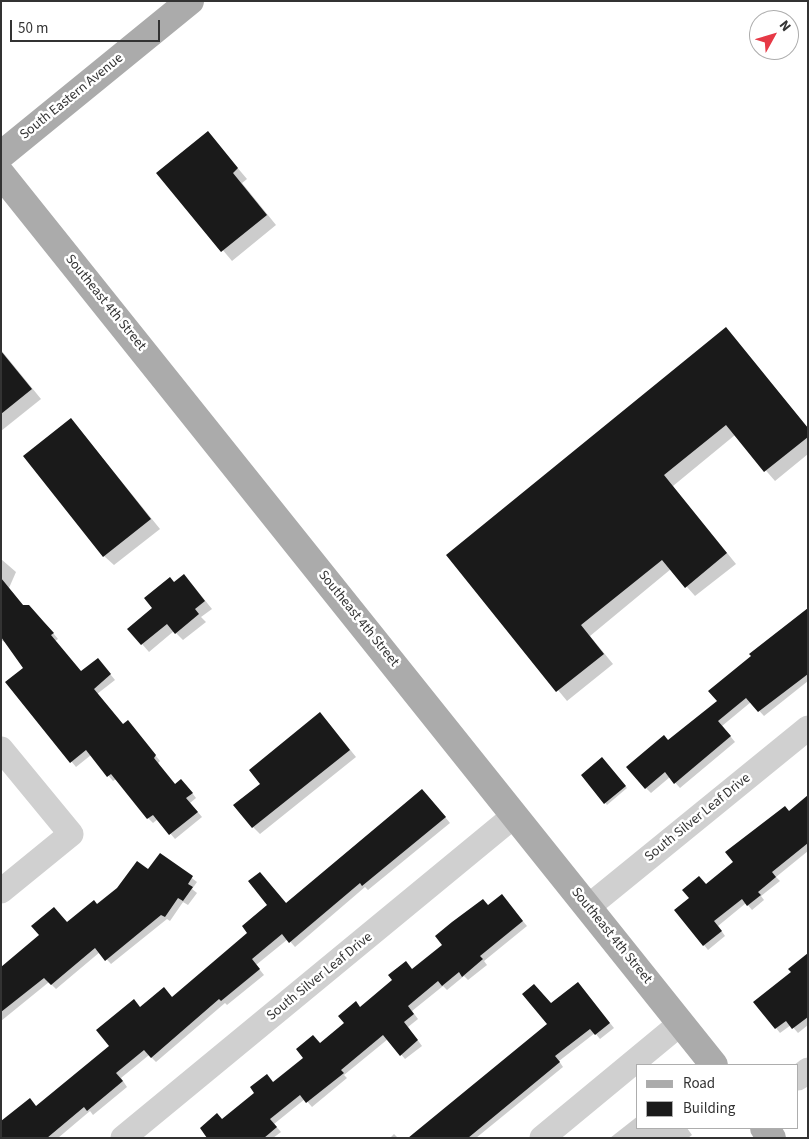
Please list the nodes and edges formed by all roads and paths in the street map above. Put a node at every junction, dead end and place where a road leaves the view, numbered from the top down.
1 (190, 1) edge
2 (1, 155) edge
3 (1, 174) edge
4 (808, 728) edge
5 (1, 749) edge
6 (514, 815) junction
7 (1, 891) edge
8 (588, 907) junction
9 (681, 1023) junction
10 (713, 1064) edge
11 (124, 1138) edge
12 (542, 1138) edge

1 - 2 main road, South Eastern Avenue
3 - 6 main road, Southeast 4th Street
4 - 8 street, South Silver Leaf Drive
5 - 7 street
6 - 8 main road, Southeast 4th Street
6 - 11 street, South Silver Leaf Drive
8 - 9 main road, Southeast 4th Street
9 - 10 main road, Southeast 4th Street
9 - 12 street

